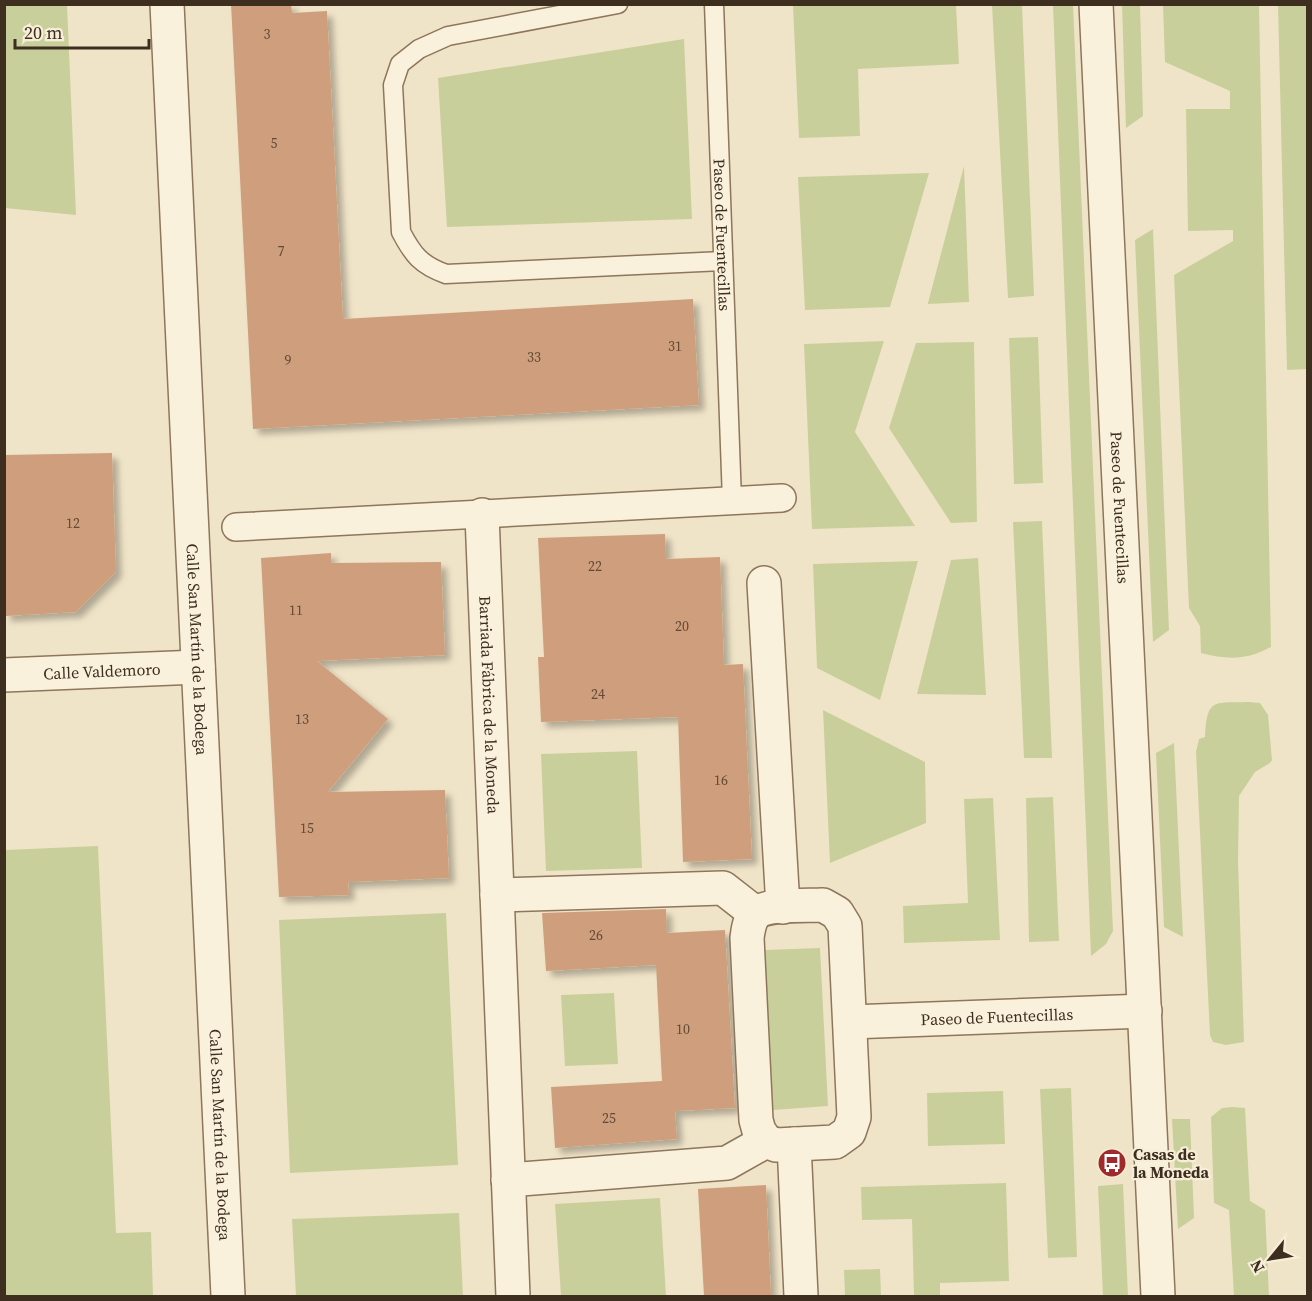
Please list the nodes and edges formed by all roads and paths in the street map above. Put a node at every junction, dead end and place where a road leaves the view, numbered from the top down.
1 (167, 4) edge
2 (618, 4) edge
3 (714, 4) edge
4 (1096, 4) edge
5 (723, 261) junction
6 (782, 498) dead end
7 (732, 501) junction
8 (482, 514) junction
9 (236, 527) dead end
10 (764, 583) dead end
11 (198, 667) junction
12 (4, 675) edge
13 (497, 895) junction
14 (769, 910) junction
15 (1145, 1011) junction
16 (850, 1022) junction
17 (780, 1142) junction
18 (508, 1180) junction
19 (228, 1296) edge
20 (513, 1296) edge
21 (801, 1296) edge
22 (1158, 1296) edge

1 - 11 street, Calle San Martín de la Bodega
2 - 5 lane
3 - 5 lane, Paseo de Fuentecillas
4 - 15 street, Paseo de Fuentecillas
5 - 7 lane, Paseo de Fuentecillas
6 - 7 street
7 - 8 street
8 - 9 street
8 - 13 street, Barriada Fábrica de la Moneda
10 - 14 street
11 - 12 street, Calle Valdemoro
11 - 19 street, Calle San Martín de la Bodega
13 - 14 street
13 - 18 street, Barriada Fábrica de la Moneda
14 - 16 street
14 - 17 street
15 - 16 street, Paseo de Fuentecillas
15 - 22 street, Paseo de Fuentecillas
16 - 17 street
17 - 18 street
17 - 21 street
18 - 20 street, Barriada Fábrica de la Moneda

